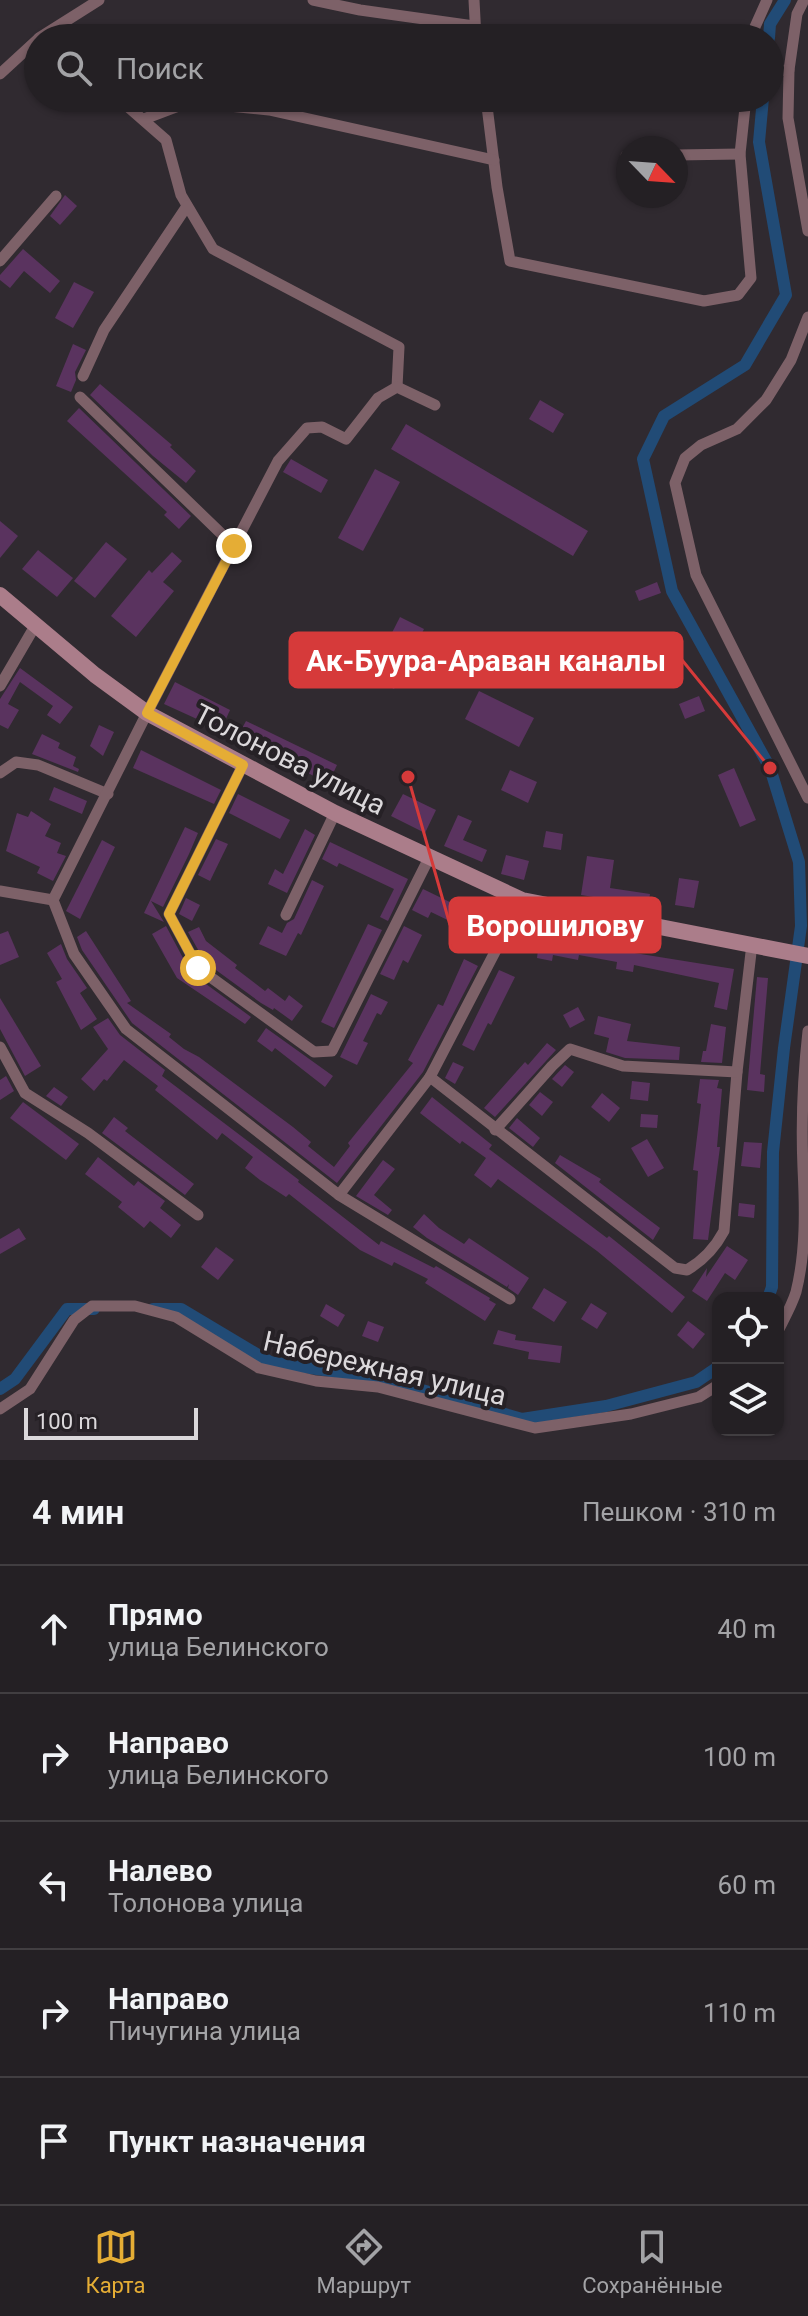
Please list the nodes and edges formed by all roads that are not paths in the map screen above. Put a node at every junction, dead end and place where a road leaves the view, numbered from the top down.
1 (99, 0) edge
2 (313, 0) edge
3 (474, 0) edge
4 (767, 0) edge
5 (804, 0) edge
6 (61, 24) edge
7 (433, 24) edge
8 (475, 24) edge
9 (756, 24) edge
10 (24, 52) edge
11 (784, 70) edge
12 (789, 70) junction
13 (0, 74) edge
14 (135, 112) edge
15 (163, 112) edge
16 (278, 112) edge
17 (488, 112) edge
18 (744, 112) edge
19 (144, 119) junction
20 (740, 154) junction
21 (688, 155) edge
22 (494, 160) junction
23 (56, 196) dead end
24 (187, 206) junction
25 (808, 231) edge
26 (0, 261) edge
27 (808, 317) edge
28 (83, 376) dead end
29 (397, 387) junction
30 (80, 397) dead end
31 (435, 405) dead end
32 (234, 546) junction
33 (0, 595) edge
34 (35, 626) junction
35 (0, 686) edge
36 (147, 713) junction
37 (243, 765) junction
38 (0, 773) edge
39 (108, 794) junction
40 (808, 798) edge
41 (335, 813) junction
42 (429, 858) junction
43 (0, 891) edge
44 (53, 900) junction
45 (522, 900) junction
46 (286, 915) dead end
47 (752, 944) junction
48 (808, 956) edge
49 (808, 1031) edge
50 (0, 1047) edge
51 (737, 1072) junction
52 (430, 1077) junction
53 (495, 1130) junction
54 (339, 1195) junction
55 (807, 1197) edge
56 (198, 1215) dead end
57 (510, 1299) dead end
58 (784, 1318) edge
59 (712, 1389) edge
60 (0, 1409) edge

1 - 6 street
2 - 7 street
3 - 8 street
4 - 9 street
5 - 12 street
10 - 13 street
11 - 12 street
12 - 25 street
14 - 19 street
15 - 19 street
16 - 22 street
17 - 22 street
18 - 20 street
19 - 24 street
20 - 21 street
20 - 22 street
23 - 26 street
24 - 28 street
24 - 29 street
27 - 40 street
29 - 31 street
29 - 32 street
30 - 32 street
32 - 36 street
33 - 34 main road, Толонова улица
34 - 35 street
34 - 36 main road, Толонова улица
36 - 37 main road, Толонова улица
36 - 39 street
37 - 41 main road, Толонова улица
37 - 42 street
38 - 39 street
39 - 44 street
41 - 42 main road, Толонова улица
41 - 46 street
42 - 45 main road, Толонова улица
43 - 44 street
44 - 54 street
45 - 47 main road, Толонова улица
45 - 52 street
47 - 48 main road, Толонова улица
47 - 51 street
49 - 55 street
50 - 56 street
51 - 53 street
51 - 53 street
52 - 53 street
52 - 54 street
54 - 57 street
55 - 58 street
59 - 60 street, Набережная улица

